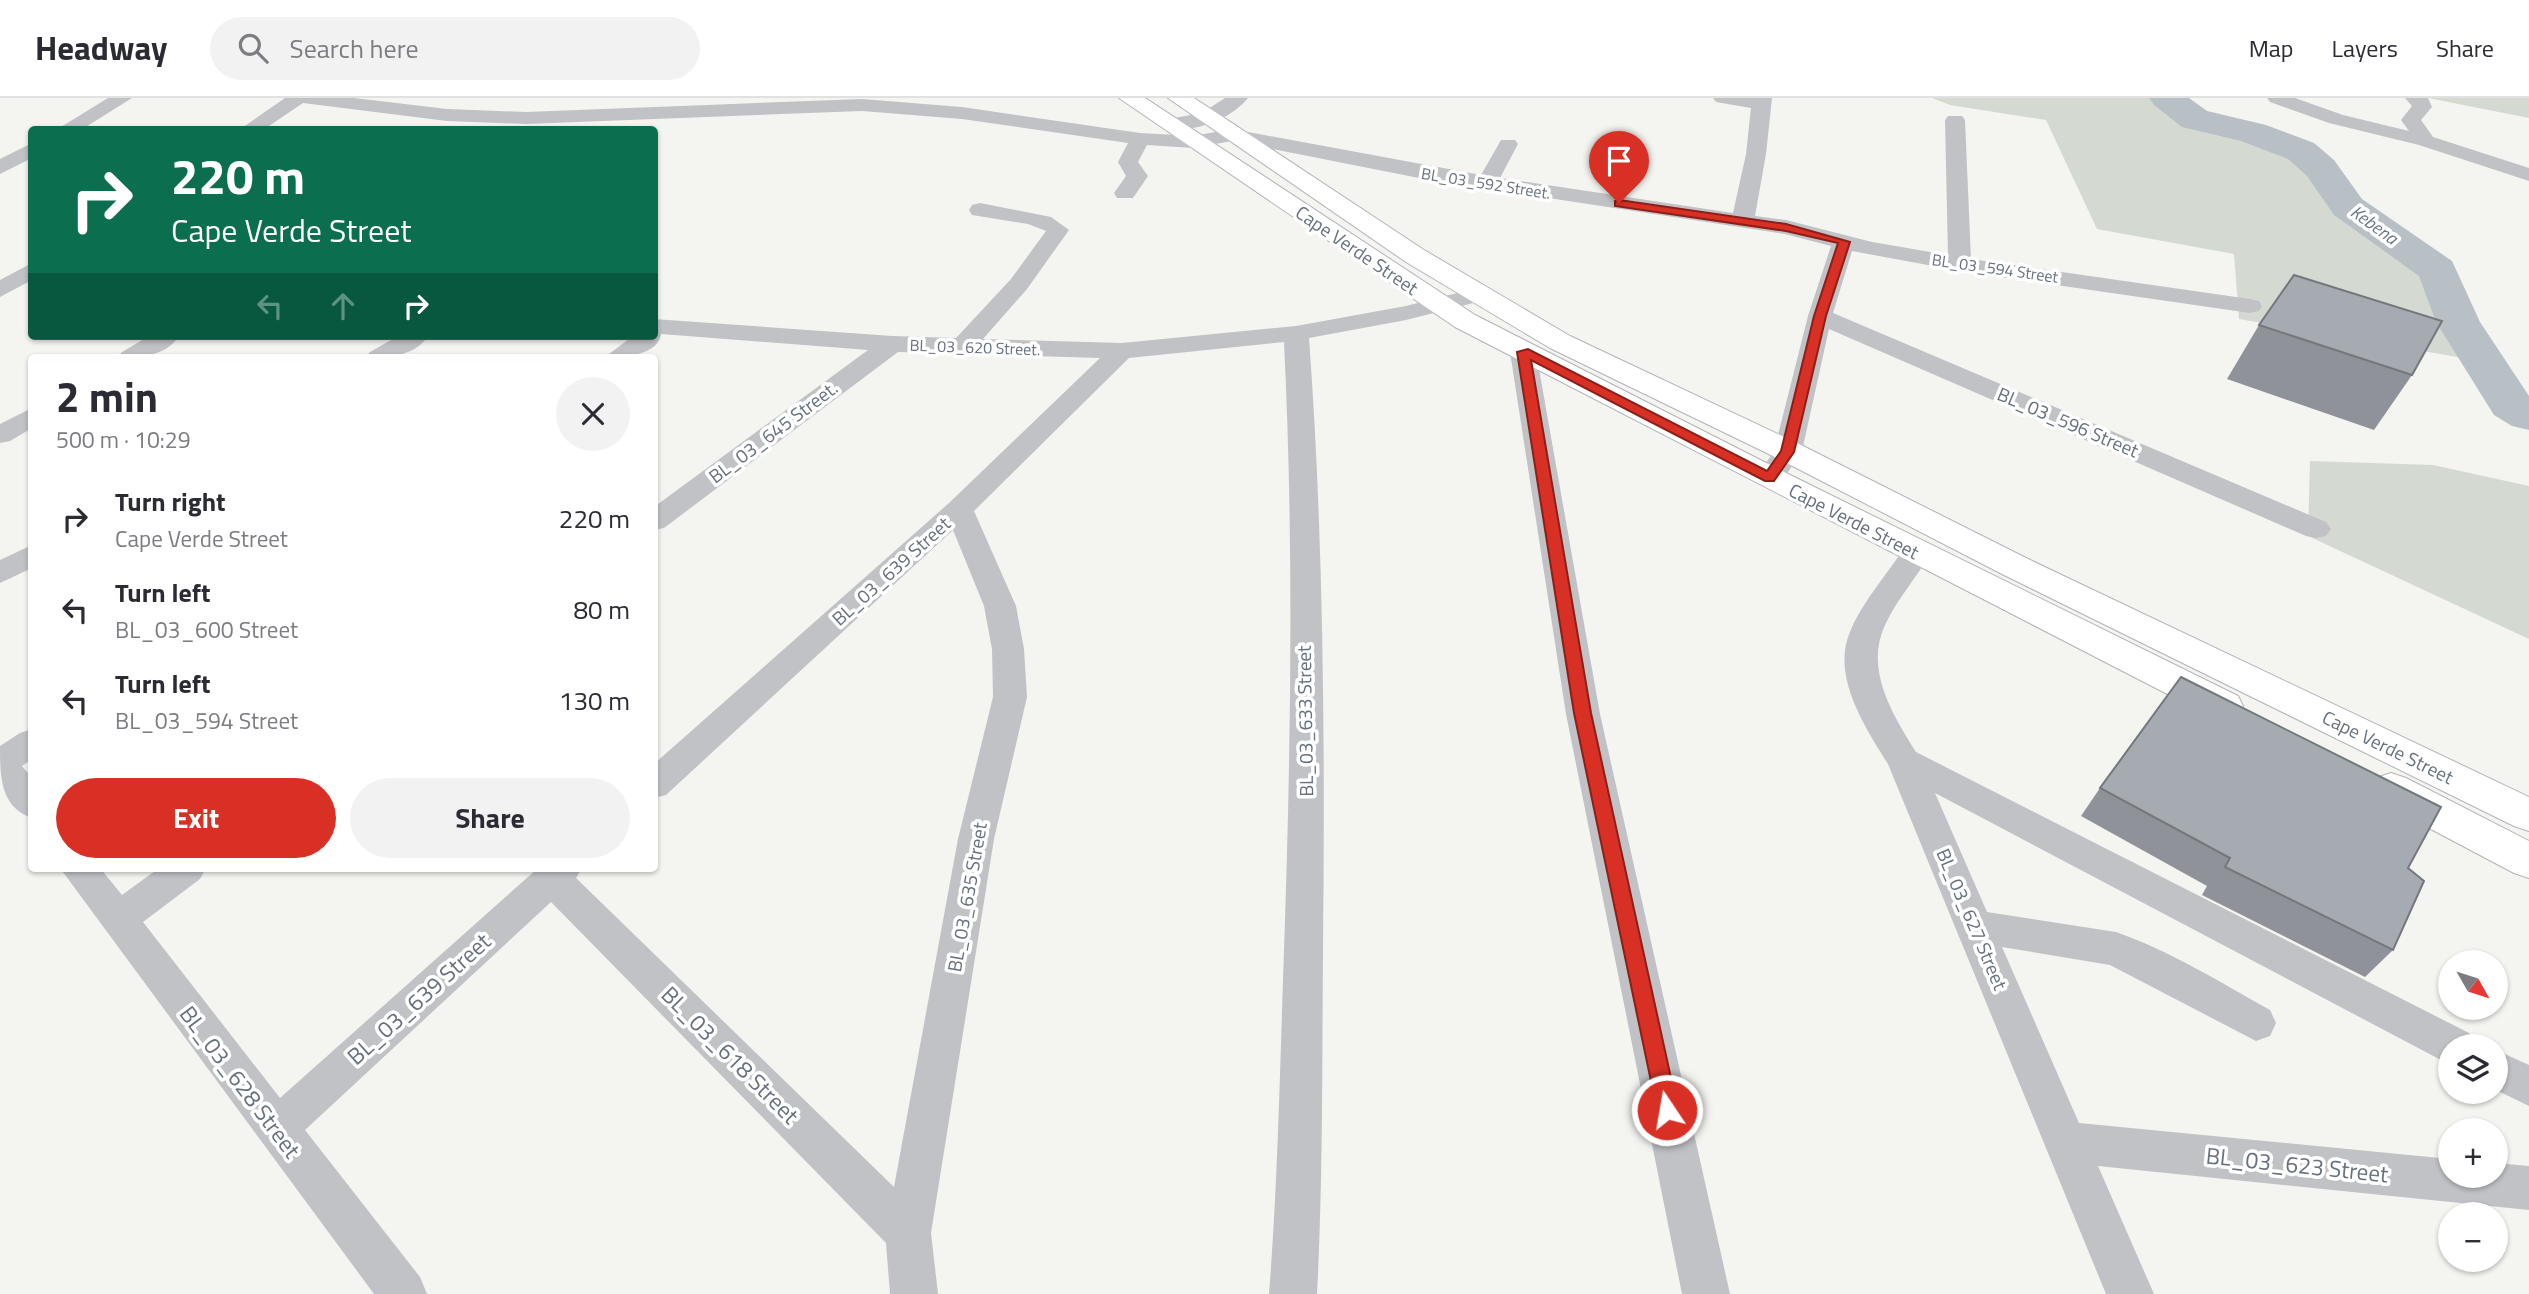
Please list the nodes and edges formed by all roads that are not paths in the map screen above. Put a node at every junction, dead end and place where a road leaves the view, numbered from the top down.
1 (122, 98) edge
2 (298, 98) edge
3 (305, 98) edge
4 (1130, 98) edge
5 (1179, 98) edge
6 (1238, 98) edge
7 (1723, 98) edge
8 (2277, 98) edge
9 (2415, 98) edge
10 (863, 101) edge
11 (1761, 101) edge
12 (660, 114) junction
13 (1955, 120) dead end
14 (73, 126) edge
15 (255, 126) edge
16 (649, 126) edge
17 (1201, 130) junction
18 (1099, 131) junction
19 (1140, 139) junction
20 (2426, 141) junction
21 (1508, 144) dead end
22 (28, 151) edge
23 (0, 168) edge
24 (2529, 175) edge
25 (1487, 183) junction
26 (1125, 193) dead end
27 (980, 210) dead end
28 (1743, 220) junction
29 (1844, 242) junction
30 (1960, 264) junction
31 (28, 272) edge
32 (0, 290) edge
33 (1477, 295) junction
34 (0, 299) edge
35 (28, 300) edge
36 (1439, 305) junction
37 (2250, 306) dead end
38 (1820, 316) junction
39 (658, 330) edge
40 (1296, 332) junction
41 (160, 340) edge
42 (409, 340) edge
43 (642, 340) edge
44 (892, 344) junction
45 (963, 346) junction
46 (1122, 351) junction
47 (1523, 352) junction
48 (136, 354) edge
49 (384, 354) edge
50 (622, 354) edge
51 (28, 418) edge
52 (0, 435) edge
53 (1779, 465) junction
54 (959, 509) junction
55 (658, 517) edge
56 (2316, 529) dead end
57 (1917, 552) junction
58 (28, 557) edge
59 (0, 573) edge
60 (2246, 717) edge
61 (28, 745) edge
62 (1905, 761) junction
63 (0, 763) edge
64 (2367, 777) edge
65 (658, 781) edge
66 (28, 799) edge
67 (2529, 815) edge
68 (2529, 861) edge
69 (82, 872) edge
70 (182, 872) edge
71 (557, 873) edge
72 (118, 919) junction
73 (1976, 926) junction
74 (2256, 1023) dead end
75 (2438, 1038) edge
76 (2508, 1076) edge
77 (2529, 1087) edge
78 (275, 1129) junction
79 (2065, 1142) junction
80 (2529, 1188) edge
81 (908, 1233) junction
82 (403, 1294) edge
83 (914, 1294) edge
84 (1293, 1294) edge
85 (1706, 1294) edge
86 (2130, 1294) edge

1 - 14 street
2 - 15 street
3 - 12 street
4 - 17 main road, Cape Verde Street
5 - 17 main road, Cape Verde Street
6 - 17 street
7 - 11 street
8 - 20 street
9 - 20 street
10 - 12 street
10 - 18 street
11 - 28 street
12 - 16 street
13 - 30 street
17 - 18 street
17 - 19 street
17 - 25 street, BL_03_592 Street.
17 - 33 main road, Cape Verde Street
17 - 36 main road, Cape Verde Street
18 - 19 street
19 - 26 street
20 - 24 street
21 - 25 street
22 - 23 street
25 - 28 street, BL_03_592 Street.
27 - 45 street
28 - 29 street, BL_03_594 Street
29 - 30 street, BL_03_594 Street
29 - 38 street
30 - 37 street, BL_03_594 Street
31 - 32 street
33 - 36 street
33 - 53 main road, Cape Verde Street
34 - 35 street
36 - 40 street
36 - 47 main road, Cape Verde Street
38 - 53 street
38 - 56 street, BL_03_596 Street
39 - 44 street, BL_03_620 Street.
40 - 46 street, BL_03_620 Street.
40 - 84 street, BL_03_633 Street
41 - 48 street
42 - 49 street
43 - 50 street
44 - 45 street, BL_03_620 Street.
44 - 55 street, BL_03_645 Street.
45 - 46 street, BL_03_620 Street.
46 - 54 street, BL_03_639 Street
47 - 53 main road, Cape Verde Street
47 - 85 street
51 - 52 street
53 - 57 main road, Cape Verde Street
53 - 67 main road, Cape Verde Street
54 - 65 street, BL_03_639 Street
54 - 81 street, BL_03_635 Street
57 - 60 main road, Cape Verde Street
57 - 62 street, BL_03_627 Street
58 - 59 street
61 - 63 street
62 - 73 street, BL_03_627 Street
62 - 75 street
63 - 66 street
64 - 68 main road, Cape Verde Street
69 - 72 street, BL_03_628 Street
70 - 72 street
71 - 78 street, BL_03_639 Street
71 - 81 street, BL_03_618 Street
72 - 78 street, BL_03_628 Street
73 - 74 street
73 - 79 street, BL_03_627 Street
76 - 77 street
78 - 82 street, BL_03_628 Street
79 - 80 street, BL_03_623 Street
79 - 86 street, BL_03_627 Street
81 - 83 street, BL_03_635 Street

